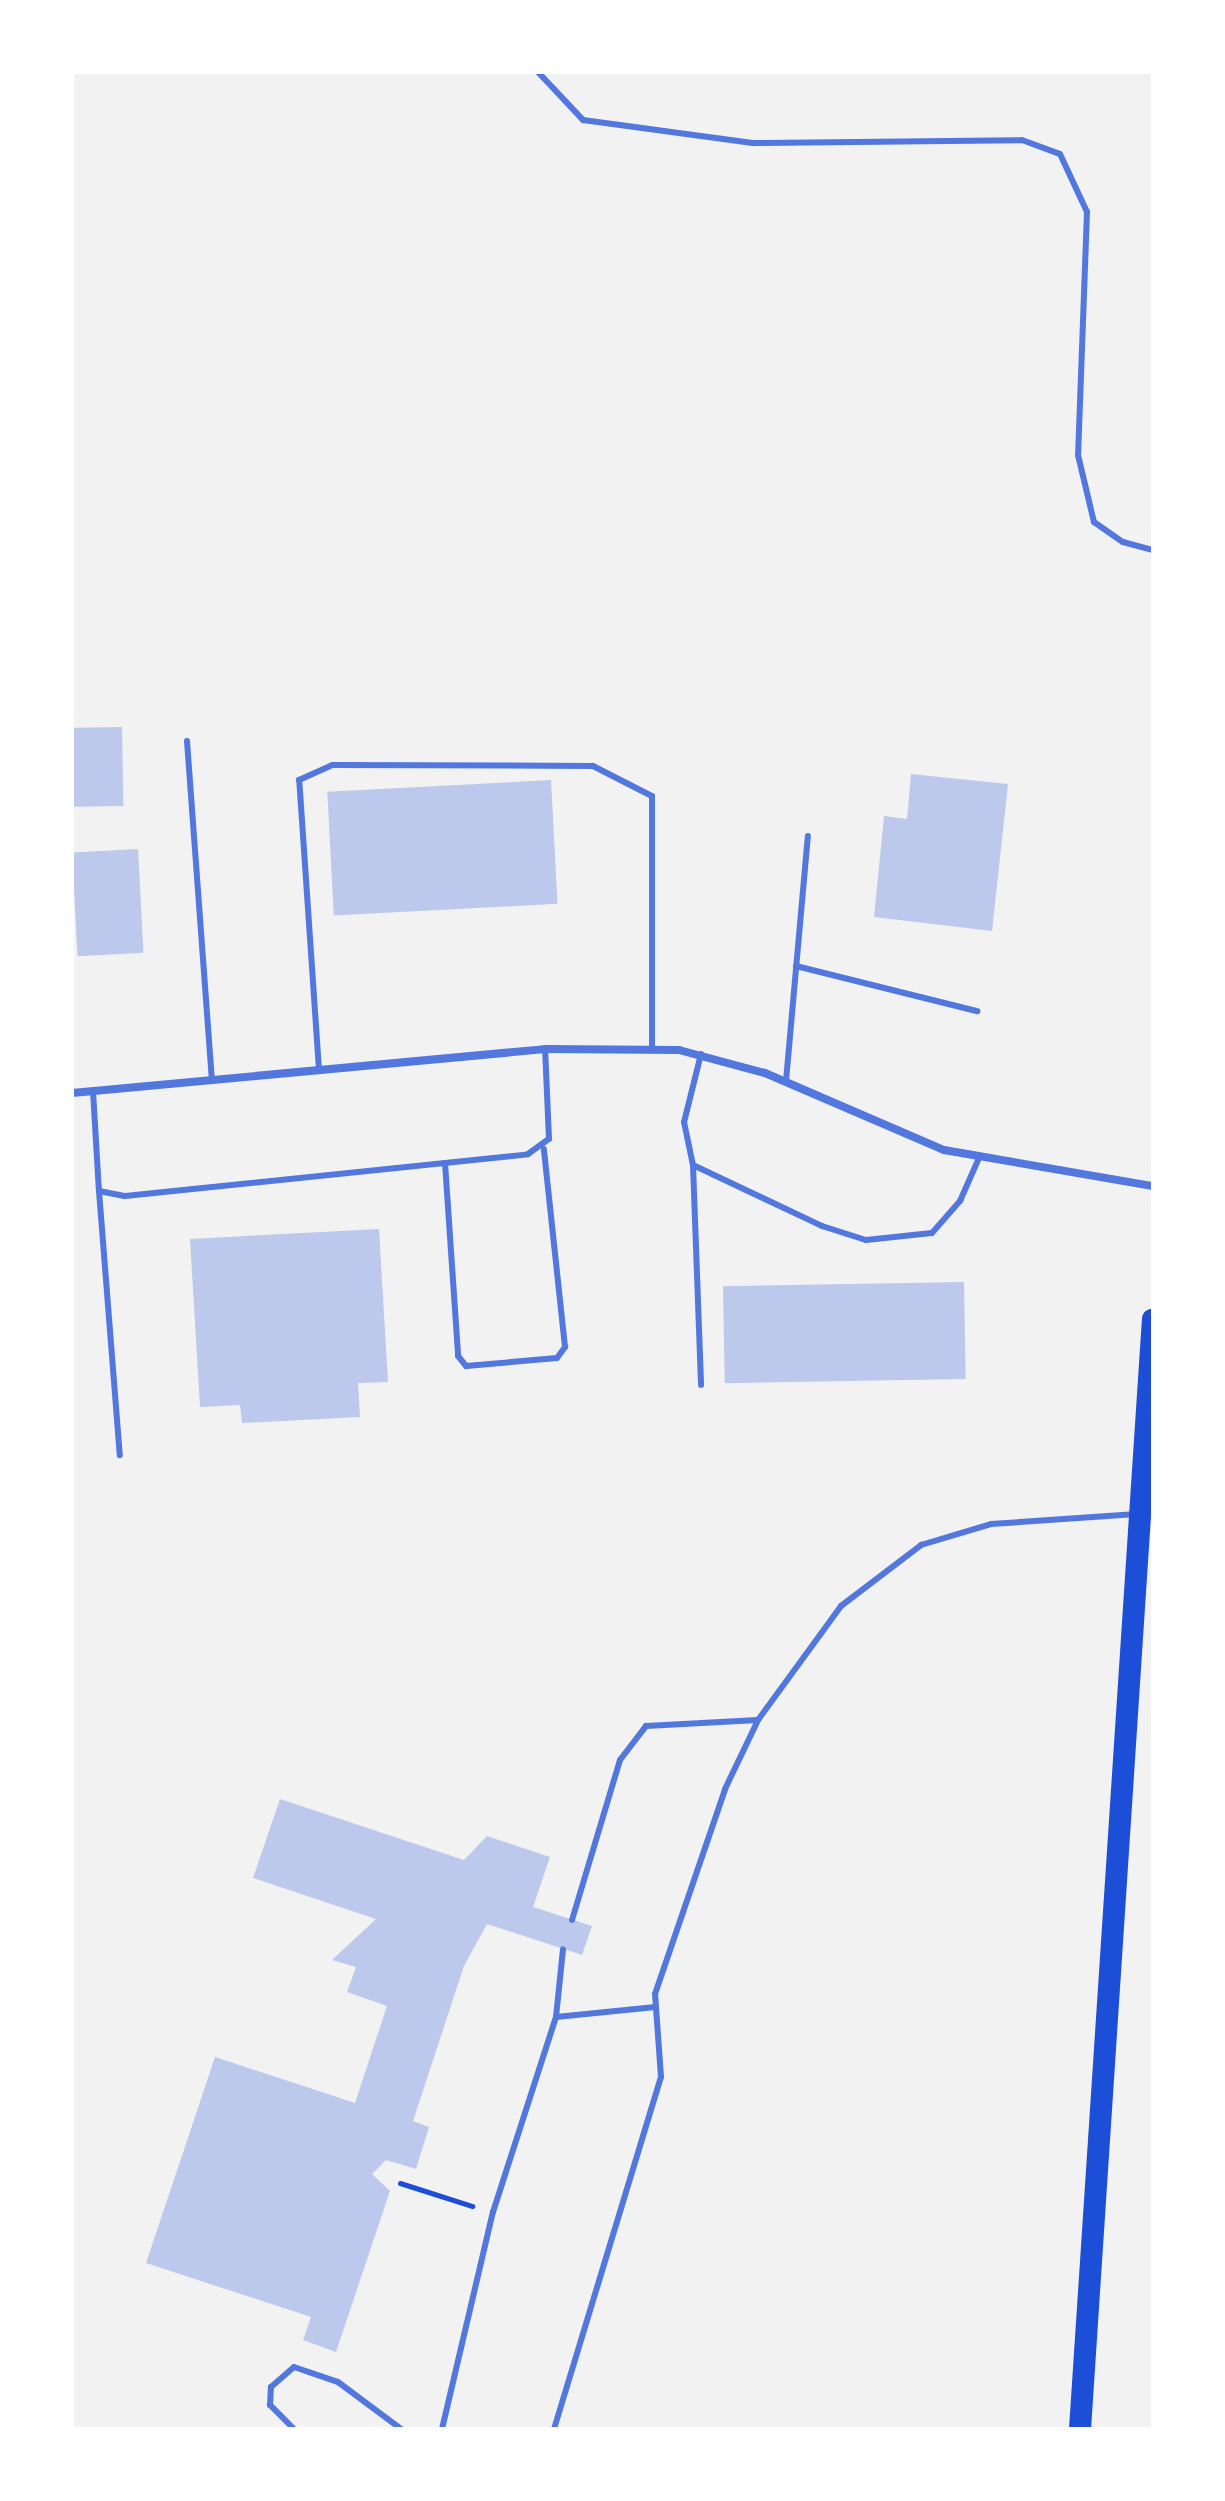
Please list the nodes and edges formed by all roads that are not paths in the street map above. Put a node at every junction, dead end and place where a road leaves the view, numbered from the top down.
1 (538, 72) edge
2 (1153, 550) edge
3 (187, 741) dead end
4 (808, 836) dead end
5 (796, 966) junction
6 (977, 1011) dead end
7 (545, 1049) junction
8 (652, 1049) junction
9 (701, 1054) junction
10 (319, 1070) junction
11 (212, 1080) junction
12 (786, 1081) junction
13 (93, 1091) junction
14 (72, 1093) edge
15 (544, 1149) junction
16 (979, 1158) junction
17 (445, 1163) junction
18 (693, 1165) junction
19 (1153, 1186) edge
20 (99, 1191) junction
21 (1153, 1319) edge
22 (701, 1385) dead end
23 (120, 1455) dead end
24 (1140, 1514) junction
25 (758, 1720) junction
26 (572, 1920) dead end
27 (563, 1949) dead end
28 (656, 2007) junction
29 (556, 2017) junction
30 (294, 2429) edge
31 (401, 2429) edge
32 (442, 2429) edge
33 (554, 2429) edge
34 (1080, 2429) edge

1 - 2 lane
3 - 11 lane
4 - 5 lane
5 - 6 lane
5 - 12 lane
7 - 8 street
7 - 10 street
7 - 15 lane
8 - 9 street
8 - 10 lane
9 - 12 street
9 - 18 lane
10 - 11 street
11 - 13 street
12 - 16 street
13 - 14 street
13 - 20 lane
15 - 17 lane
15 - 17 lane
16 - 18 lane
16 - 19 street
17 - 20 lane
18 - 22 lane
20 - 23 lane
21 - 24 highway
24 - 25 lane
24 - 34 highway
25 - 26 lane
25 - 28 lane
27 - 29 lane
28 - 29 lane
28 - 33 lane
29 - 32 lane
30 - 31 lane

